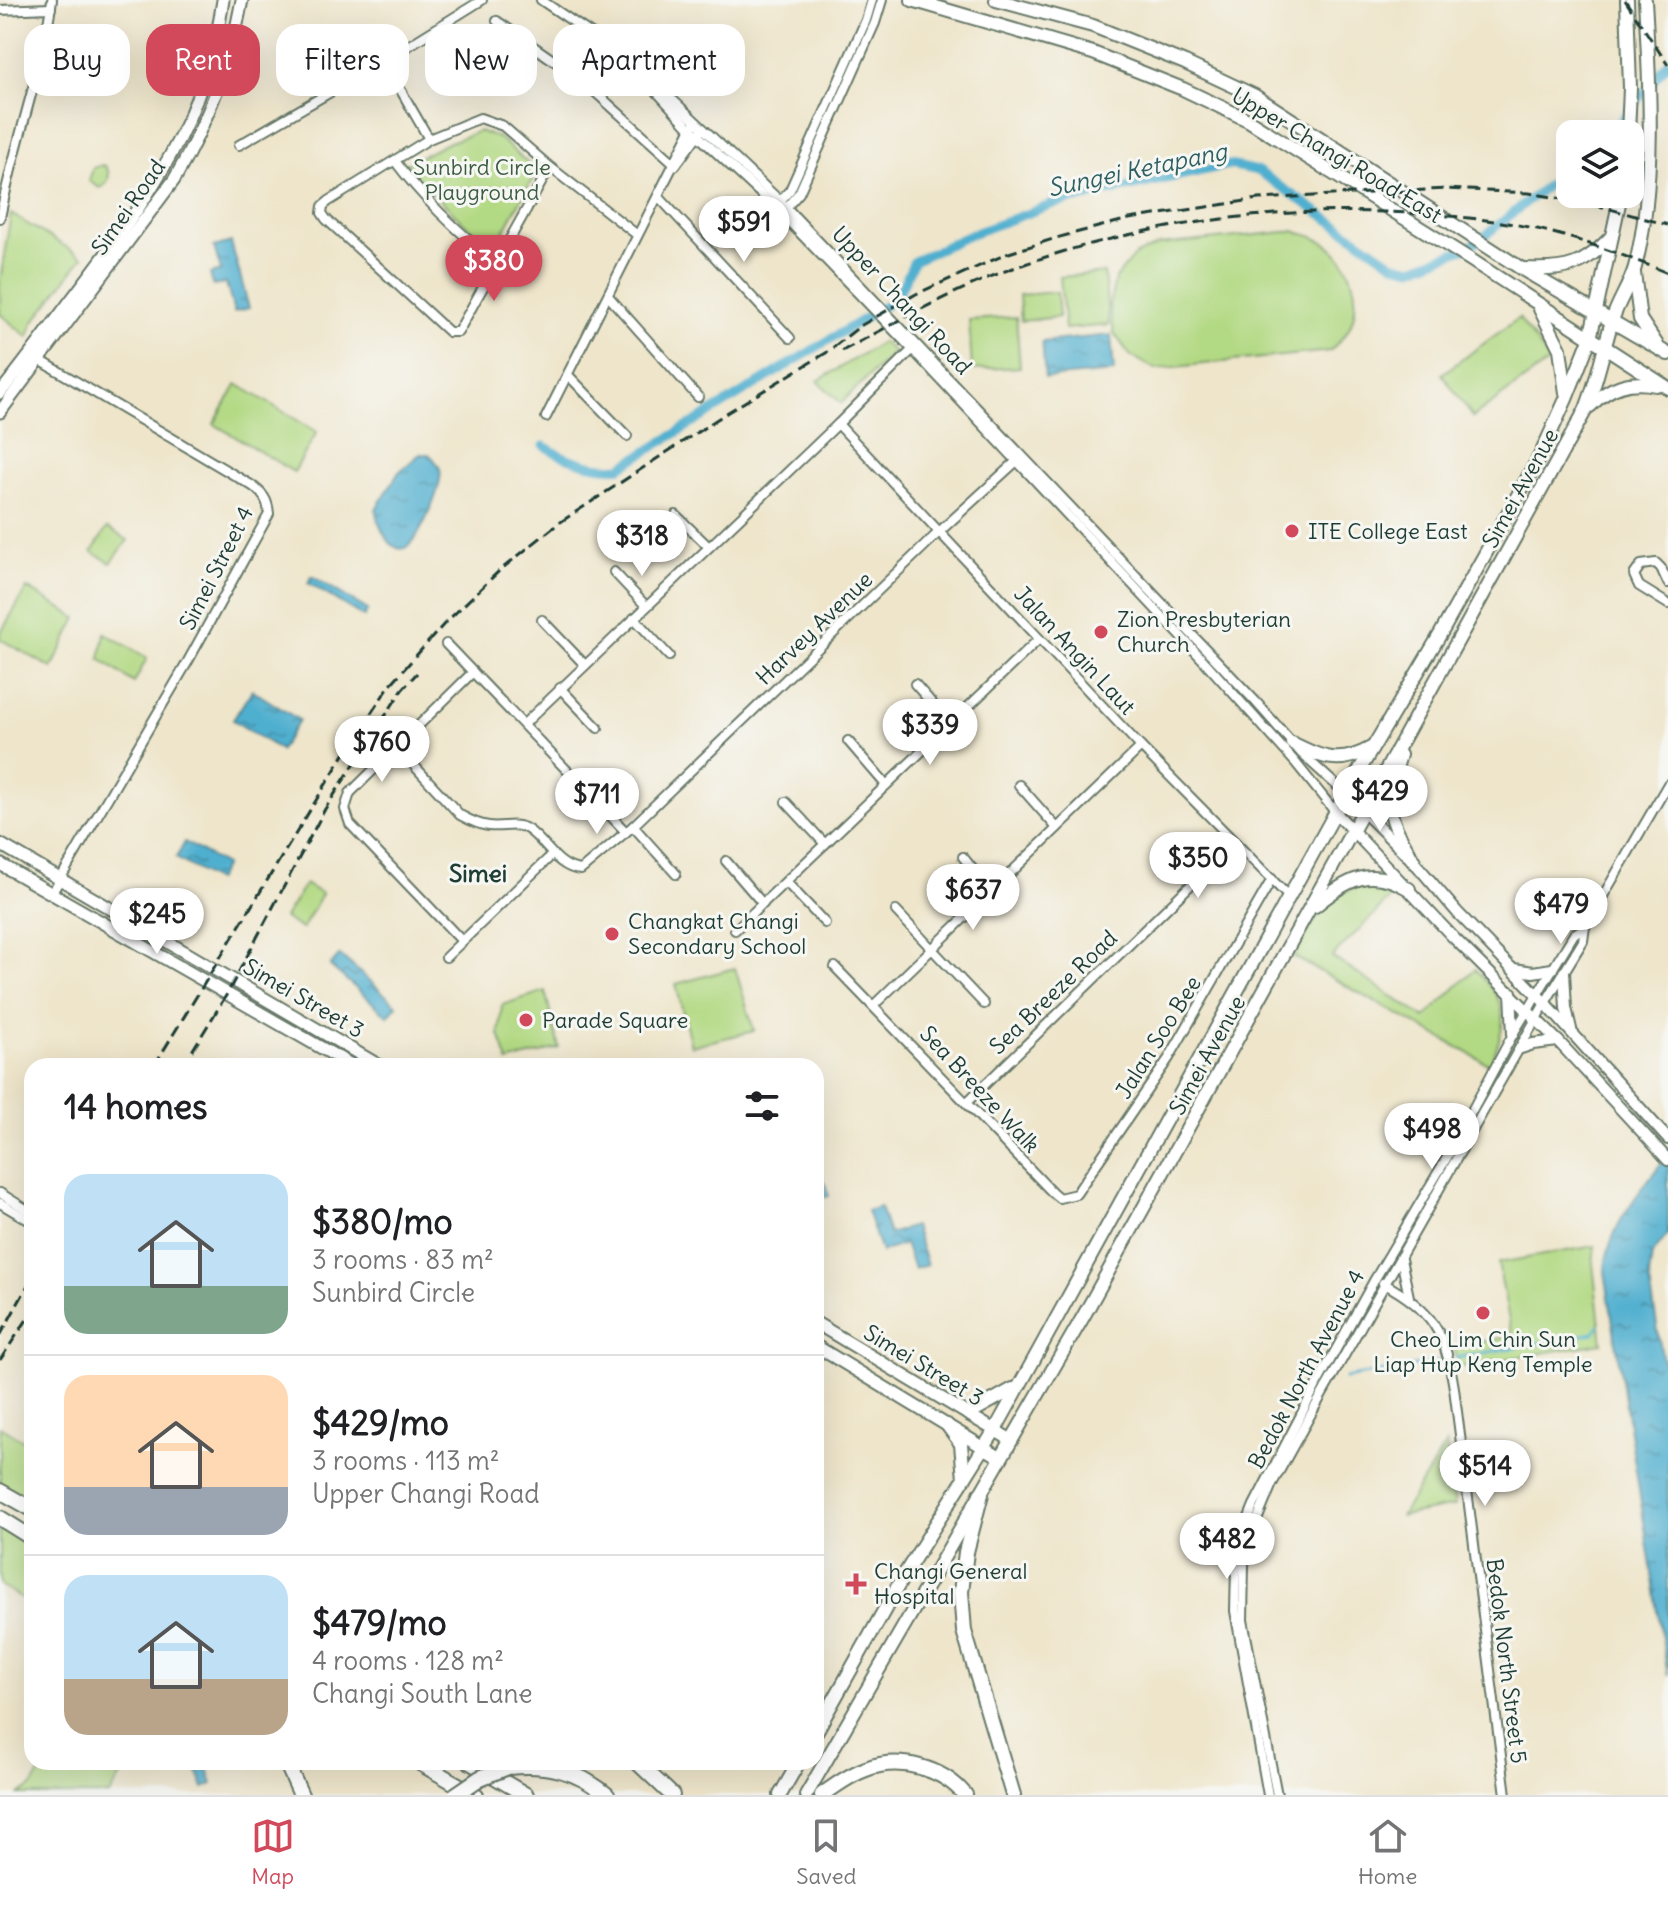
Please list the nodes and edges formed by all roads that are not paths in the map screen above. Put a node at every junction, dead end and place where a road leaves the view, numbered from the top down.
1 (223, 0) edge
2 (242, 0) edge
3 (482, 0) edge
4 (541, 0) edge
5 (872, 0) edge
6 (882, 0) edge
7 (912, 0) edge
8 (996, 0) edge
9 (1627, 0) edge
10 (1645, 0) edge
11 (51, 4) edge
12 (0, 10) edge
13 (497, 21) dead end
14 (409, 45) edge
15 (324, 96) edge
16 (404, 96) edge
17 (1629, 120) edge
18 (697, 128) junction
19 (429, 139) junction
20 (239, 145) dead end
21 (395, 161) junction
22 (674, 165) junction
23 (550, 167) junction
24 (658, 196) junction
25 (780, 207) junction
26 (1619, 208) edge
27 (0, 218) edge
28 (636, 234) junction
29 (1614, 234) junction
30 (497, 263) junction
31 (1522, 269) junction
32 (1634, 270) junction
33 (609, 297) junction
34 (1536, 303) junction
35 (1595, 311) junction
36 (1612, 321) junction
37 (790, 338) dead end
38 (1590, 339) junction
39 (915, 347) junction
40 (1606, 349) junction
41 (1663, 351) edge
42 (36, 357) junction
43 (568, 375) junction
44 (1667, 387) edge
45 (0, 393) edge
46 (698, 397) dead end
47 (1566, 399) junction
48 (1585, 411) junction
49 (0, 412) edge
50 (546, 417) dead end
51 (838, 424) junction
52 (627, 436) dead end
53 (1019, 460) junction
54 (676, 515) dead end
55 (939, 532) junction
56 (709, 547) junction
57 (614, 572) dead end
58 (1668, 583) edge
59 (1668, 604) edge
60 (646, 606) junction
61 (634, 618) junction
62 (542, 620) dead end
63 (1039, 639) junction
64 (446, 644) dead end
65 (669, 656) dead end
66 (585, 665) junction
67 (473, 672) junction
68 (915, 684) dead end
69 (560, 688) junction
70 (524, 724) junction
71 (951, 725) junction
72 (598, 728) dead end
73 (1408, 729) junction
74 (848, 741) dead end
75 (1292, 743) junction
76 (396, 746) junction
77 (1374, 746) junction
78 (1141, 747) junction
79 (1668, 784) edge
80 (886, 785) junction
81 (1019, 785) dead end
82 (1346, 794) junction
83 (786, 802) dead end
84 (1364, 810) junction
85 (1336, 813) junction
86 (1057, 828) junction
87 (629, 829) junction
88 (1352, 829) junction
89 (1234, 843) junction
90 (0, 844) edge
91 (825, 844) junction
92 (552, 855) junction
93 (963, 857) dead end
94 (726, 861) dead end
95 (1415, 863) junction
96 (0, 864) edge
97 (676, 874) dead end
98 (1272, 879) junction
99 (61, 880) junction
100 (786, 882) junction
101 (1409, 889) junction
102 (991, 892) junction
103 (52, 893) junction
104 (1289, 897) junction
105 (763, 904) junction
106 (1311, 909) junction
107 (896, 911) dead end
108 (825, 923) dead end
109 (1585, 927) junction
110 (735, 930) dead end
111 (461, 940) junction
112 (932, 949) junction
113 (446, 957) dead end
114 (835, 967) dead end
115 (1512, 969) junction
116 (1552, 969) junction
117 (1564, 972) junction
118 (1511, 992) junction
119 (1541, 999) junction
120 (984, 1004) dead end
121 (874, 1005) junction
122 (1528, 1009) junction
123 (1537, 1019) junction
124 (1572, 1033) junction
125 (1513, 1034) junction
126 (1558, 1041) junction
127 (1521, 1048) junction
128 (339, 1058) edge
129 (366, 1058) edge
130 (967, 1102) junction
131 (1668, 1139) edge
132 (1665, 1157) edge
133 (0, 1193) edge
134 (1059, 1198) joint
135 (0, 1203) edge
136 (24, 1208) edge
137 (24, 1217) edge
138 (1401, 1256) junction
139 (1375, 1279) junction
140 (1385, 1284) junction
141 (1409, 1297) junction
142 (824, 1328) edge
143 (824, 1351) edge
144 (1019, 1385) junction
145 (968, 1414) junction
146 (947, 1425) junction
147 (995, 1430) junction
148 (1011, 1440) junction
149 (984, 1448) junction
150 (1001, 1458) junction
151 (964, 1479) junction
152 (0, 1491) edge
153 (981, 1494) junction
154 (24, 1504) edge
155 (0, 1518) edge
156 (24, 1533) edge
157 (824, 1718) edge
158 (824, 1763) edge
159 (290, 1770) edge
160 (432, 1770) edge
161 (484, 1770) edge
162 (500, 1770) edge
163 (564, 1770) edge
164 (645, 1770) edge
165 (794, 1770) edge
166 (820, 1770) edge
167 (301, 1795) edge
168 (455, 1795) edge
169 (476, 1795) edge
170 (526, 1795) edge
171 (607, 1795) edge
172 (672, 1795) edge
173 (780, 1795) edge
174 (806, 1795) edge
175 (822, 1795) edge
176 (965, 1795) edge
177 (1013, 1795) edge
178 (1268, 1795) edge
179 (1277, 1795) edge
180 (1506, 1795) edge

1 - 42 main road, Simei Road
2 - 42 main road, Simei Road
3 - 14 street
4 - 18 street, Upper Changi Road
5 - 25 street
6 - 25 street
7 - 34 main road, Upper Changi Road East
8 - 31 main road, Upper Changi Road East
9 - 17 main road
10 - 32 main road
11 - 12 street
11 - 27 street
13 - 22 street
15 - 20 street
16 - 19 street
18 - 22 street
18 - 25 street, Upper Changi Road
19 - 21 street
19 - 23 street
21 - 30 street
21 - 30 street
22 - 24 street
23 - 28 street
23 - 30 street
24 - 28 street
24 - 37 street
25 - 39 street, Upper Changi Road
26 - 29 main road, Simei Avenue
28 - 33 street
29 - 31 main road
29 - 35 main road, Simei Avenue
31 - 35 main road, Upper Changi Road East
32 - 36 main road, Simei Avenue
32 - 41 main road
33 - 43 street
33 - 46 street
34 - 38 main road, Upper Changi Road East
34 - 47 main road
35 - 36 main road, Upper Changi Road East
35 - 38 main road, Simei Avenue
36 - 40 main road, Simei Avenue
36 - 41 main road, Upper Changi Road East
38 - 40 main road, Upper Changi Road East
38 - 47 main road, Simei Avenue
39 - 51 street
39 - 53 street, Upper Changi Road
40 - 44 main road, Upper Changi Road East
40 - 48 main road, Simei Avenue
42 - 45 main road, Simei Road
42 - 49 main road, Simei Road
42 - 99 street, Simei Street 4
43 - 50 street
43 - 52 street
44 - 48 main road
47 - 77 main road, Simei Avenue
48 - 73 main road, Simei Avenue
51 - 55 street, Jalan Angin Laut
51 - 56 street
53 - 55 street, Harvey Avenue
53 - 75 street, Upper Changi Road
53 - 85 street, Upper Changi Road
54 - 56 street
55 - 63 street, Jalan Angin Laut
55 - 87 street, Harvey Avenue
56 - 60 street
57 - 60 street
58 - 59 street
60 - 61 street
61 - 65 street
61 - 66 street
62 - 66 street
63 - 71 street
63 - 78 street, Jalan Angin Laut
64 - 67 street
66 - 69 street
67 - 70 street
67 - 76 street
68 - 71 street
69 - 70 street
69 - 72 street
70 - 87 street
71 - 80 street
73 - 84 main road, Simei Avenue
73 - 95 main road
74 - 80 street
75 - 77 main road
75 - 82 street, Upper Changi Road
76 - 92 street
76 - 111 street
77 - 82 main road, Simei Avenue
78 - 86 street
78 - 89 street, Jalan Angin Laut
79 - 109 street
80 - 91 street
81 - 86 street
82 - 84 street, Upper Changi Road
82 - 85 main road, Simei Avenue
83 - 91 street
84 - 88 main road, Simei Avenue
84 - 95 street, Upper Changi Road
85 - 88 street, Upper Changi Road
85 - 104 main road, Simei Avenue
86 - 102 street
87 - 92 street, Harvey Avenue
87 - 97 street
88 - 101 street, Upper Changi Road
88 - 106 main road, Simei Avenue
89 - 98 street, Jalan Angin Laut
89 - 130 street, Sea Breeze Road
90 - 99 main road, Simei Street 3
91 - 100 street
92 - 111 street
93 - 102 street
94 - 105 street
95 - 115 street, Upper Changi Road
96 - 103 main road, Simei Street 3
98 - 104 street, Jalan Angin Laut
98 - 134 street, Jalan Soo Bee
99 - 103 street, Simei Street 4
99 - 129 main road, Simei Street 3
100 - 105 street
100 - 108 street
101 - 106 main road
101 - 118 street, Upper Changi Road
102 - 112 street
103 - 128 main road, Simei Street 3
104 - 144 main road, Simei Avenue
105 - 110 street
106 - 148 main road, Simei Avenue
107 - 112 street
109 - 116 street
109 - 117 street
111 - 113 street
112 - 120 street
112 - 121 street
114 - 121 street, Sea Breeze Walk
115 - 116 street
115 - 119 street, Upper Changi Road
116 - 119 street
117 - 119 street
117 - 124 street
118 - 122 street, Upper Changi Road
118 - 125 street
119 - 122 street, Bedok North Avenue 4
119 - 123 street, Bedok North Avenue 4
119 - 124 street, Upper Changi Road
121 - 130 street, Sea Breeze Walk
122 - 123 street, Upper Changi Road
122 - 125 street, Bedok North Avenue 4
123 - 126 street, Upper Changi Road
123 - 127 street, Bedok North Avenue 4
124 - 131 street, Upper Changi Road
125 - 139 street, Bedok North Avenue 4
126 - 127 street
126 - 132 street, Upper Changi Road
127 - 138 street, Bedok North Avenue 4
130 - 134 street, Sea Breeze Walk
133 - 136 street
135 - 137 street
138 - 140 street, Bedok North Avenue 4
138 - 141 street
139 - 140 street, Bedok North Street 5
139 - 178 street, Bedok North Avenue 4
140 - 141 street, Bedok North Street 5
140 - 179 street, Bedok North Avenue 4
141 - 180 street, Bedok North Street 5
142 - 145 main road, Simei Street 3
143 - 146 main road, Simei Street 3
144 - 145 main road
144 - 147 main road, Simei Avenue
145 - 147 main road, Simei Street 3
146 - 149 main road, Simei Street 3
146 - 151 main road
147 - 148 main road, Simei Street 3
147 - 149 main road, Simei Avenue
148 - 150 main road, Simei Avenue
149 - 150 main road, Simei Street 3
149 - 151 main road, Simei Avenue
150 - 153 main road, Simei Avenue
151 - 157 main road, Simei Avenue
152 - 154 highway
153 - 158 main road, Simei Avenue
153 - 177 highway
155 - 156 highway
159 - 167 highway
160 - 169 highway
161 - 170 highway
162 - 168 highway, bridge
163 - 171 highway, bridge
164 - 172 highway
165 - 173 main road
166 - 174 main road, Simei Avenue
175 - 176 highway

